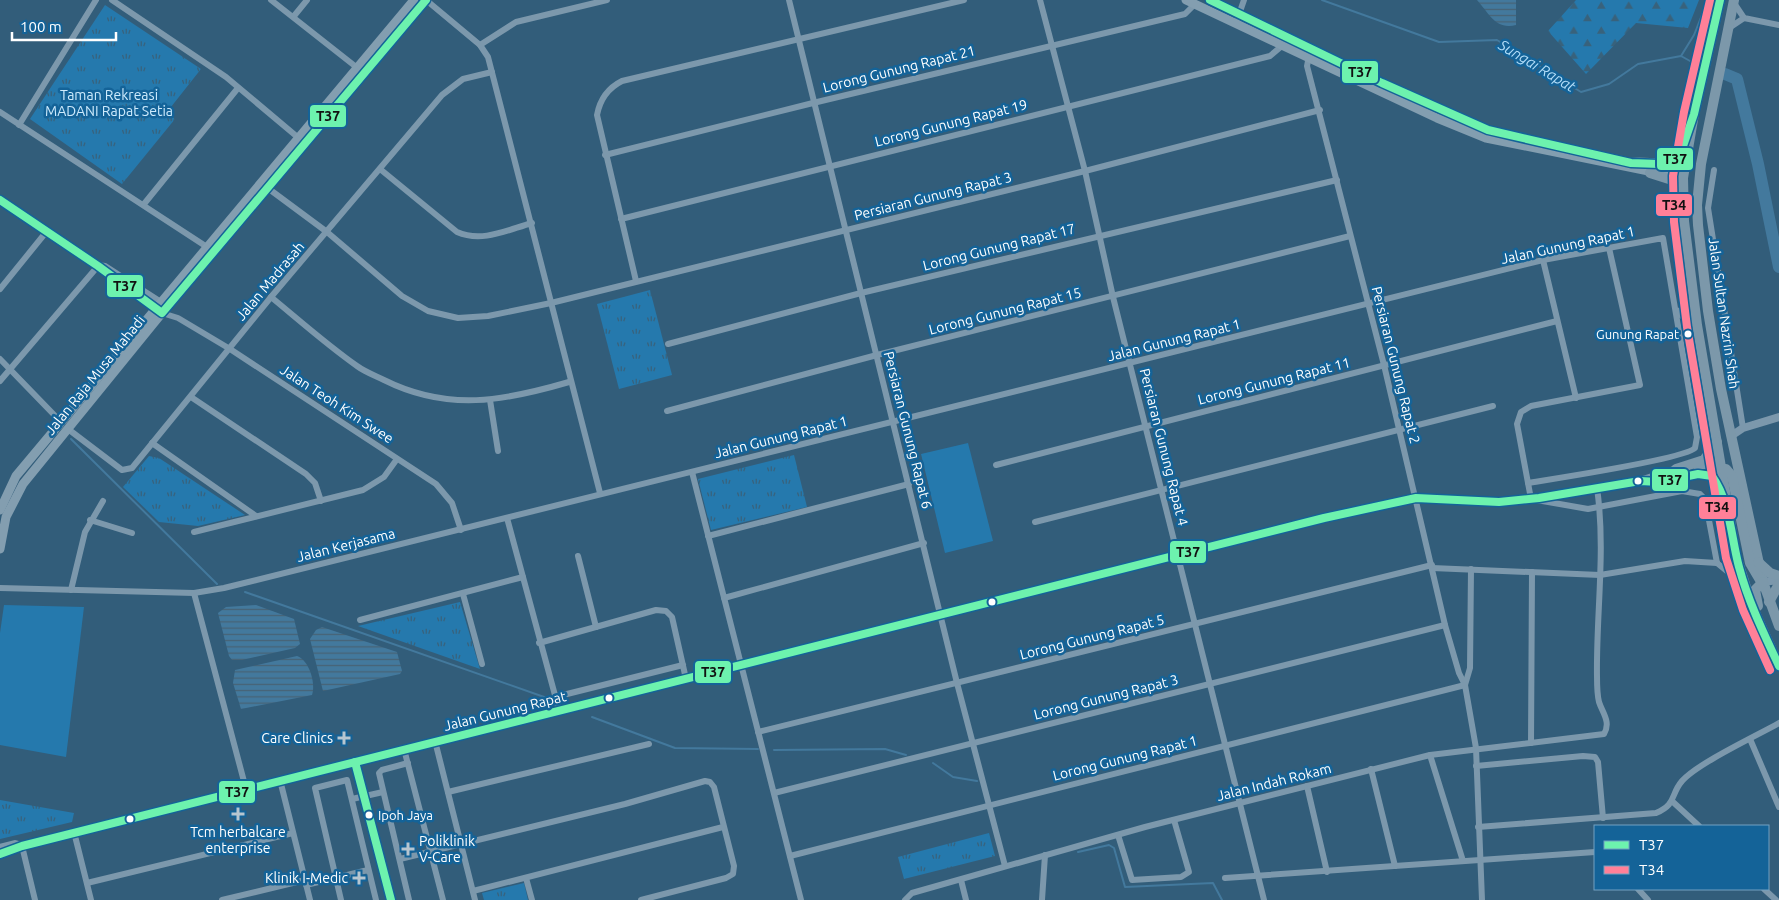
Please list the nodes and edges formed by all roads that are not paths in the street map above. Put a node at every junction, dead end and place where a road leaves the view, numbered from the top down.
1 (96, 0) edge
2 (112, 0) edge
3 (271, 0) edge
4 (307, 0) edge
5 (414, 0) edge
6 (426, 0) edge
7 (607, 0) edge
8 (789, 0) edge
9 (964, 0) edge
10 (1040, 0) edge
11 (1210, 0) edge
12 (1244, 0) edge
13 (1720, 0) edge
14 (1734, 1) edge
15 (1191, 2) edge
16 (577, 3) edge
17 (1240, 14) junction
18 (294, 16) junction
19 (1744, 18) junction
20 (1236, 23) junction
21 (1779, 25) edge
22 (1728, 28) junction
23 (799, 38) junction
24 (480, 45) junction
25 (1052, 45) junction
26 (1283, 45) junction
27 (1310, 54) junction
28 (361, 71) junction
29 (492, 72) junction
30 (238, 88) junction
31 (813, 103) junction
32 (1712, 104) junction
33 (1068, 106) junction
34 (1320, 110) junction
35 (0, 112) edge
36 (1694, 114) junction
37 (19, 125) junction
38 (302, 141) junction
39 (606, 155) junction
40 (1631, 163) junction
41 (830, 166) junction
42 (380, 169) junction
43 (1714, 170) dead end
44 (1085, 172) junction
45 (1650, 172) junction
46 (1685, 176) junction
47 (1337, 180) junction
48 (269, 188) junction
49 (0, 200) edge
50 (144, 204) junction
51 (1697, 205) junction
52 (621, 219) junction
53 (1684, 221) junction
54 (532, 223) junction
55 (845, 230) junction
56 (47, 231) junction
57 (327, 232) junction
58 (1099, 236) junction
59 (1350, 236) junction
60 (207, 247) junction
61 (1609, 248) junction
62 (1543, 260) junction
63 (98, 266) junction
64 (636, 281) junction
65 (0, 289) edge
66 (861, 293) junction
67 (271, 297) junction
68 (1113, 297) junction
69 (1693, 299) junction
70 (551, 303) junction
71 (1369, 303) junction
72 (162, 307) junction
73 (1677, 313) junction
74 (1557, 321) junction
75 (1697, 326) junction
76 (668, 344) dead end
77 (230, 349) junction
78 (876, 355) junction
79 (0, 359) edge
80 (1131, 363) junction
81 (1384, 365) junction
82 (10, 368) junction
83 (0, 381) edge
84 (570, 382) junction
85 (192, 397) junction
86 (1576, 398) junction
87 (490, 400) junction
88 (1493, 406) dead end
89 (667, 411) dead end
90 (1779, 416) edge
91 (61, 422) junction
92 (894, 422) junction
93 (1146, 426) junction
94 (1743, 428) junction
95 (68, 429) junction
96 (1398, 429) junction
97 (1730, 436) junction
98 (1716, 442) junction
99 (152, 443) junction
100 (498, 451) dead end
101 (397, 458) junction
102 (996, 465) dead end
103 (1676, 469) junction
104 (1721, 469) junction
105 (692, 472) junction
106 (1640, 481) junction
107 (1528, 483) junction
108 (909, 484) junction
109 (1597, 488) junction
110 (1160, 490) junction
111 (600, 494) junction
112 (1416, 498) junction
113 (1531, 499) junction
114 (102, 501) dead end
115 (321, 501) junction
116 (1599, 507) junction
117 (0, 510) edge
118 (1728, 513) junction
119 (256, 516) junction
120 (507, 518) junction
121 (90, 520) junction
122 (1035, 522) dead end
123 (462, 530) junction
124 (194, 532) dead end
125 (132, 533) dead end
126 (708, 536) junction
127 (924, 543) junction
128 (0, 549) edge
129 (578, 556) dead end
130 (1179, 556) junction
131 (1758, 561) junction
132 (1717, 563) junction
133 (1432, 567) junction
134 (1471, 569) junction
135 (1532, 572) junction
136 (1600, 575) junction
137 (523, 577) junction
138 (1773, 582) edge
139 (1745, 586) junction
140 (0, 588) edge
141 (71, 590) junction
142 (194, 593) junction
143 (463, 594) junction
144 (724, 598) junction
145 (1769, 602) junction
146 (941, 615) junction
147 (360, 620) dead end
148 (1195, 624) junction
149 (1445, 625) junction
150 (1779, 626) edge
151 (596, 627) junction
152 (539, 643) junction
153 (1779, 655) edge
154 (482, 664) dead end
155 (683, 665) junction
156 (741, 666) junction
157 (1779, 666) edge
158 (686, 679) junction
159 (957, 683) junction
160 (1209, 683) junction
161 (1466, 685) junction
162 (555, 697) junction
163 (559, 710) junction
164 (1779, 723) edge
165 (758, 732) junction
166 (1750, 739) junction
167 (435, 741) junction
168 (1531, 743) junction
169 (649, 744) dead end
170 (973, 744) junction
171 (1226, 746) junction
172 (1476, 748) junction
173 (404, 749) junction
174 (1430, 755) junction
175 (355, 762) junction
176 (408, 764) junction
177 (1476, 766) junction
178 (1371, 769) junction
179 (280, 780) junction
180 (1308, 786) junction
181 (246, 789) junction
182 (383, 792) junction
183 (448, 792) junction
184 (774, 793) junction
185 (364, 796) junction
186 (352, 799) junction
187 (1673, 802) junction
188 (1240, 803) junction
189 (989, 805) junction
190 (1779, 806) edge
191 (1603, 818) junction
192 (1174, 820) junction
193 (1698, 825) edge
194 (723, 827) junction
195 (1478, 827) junction
196 (74, 832) junction
197 (293, 833) junction
198 (1118, 834) junction
199 (462, 844) junction
200 (22, 846) junction
201 (0, 848) edge
202 (431, 852) junction
203 (1594, 852) edge
204 (0, 854) edge
205 (1045, 854) junction
206 (790, 856) junction
207 (400, 859) junction
208 (1479, 860) junction
209 (1463, 861) junction
210 (1005, 866) junction
211 (1395, 866) junction
212 (368, 870) junction
213 (1328, 872) junction
214 (1257, 876) junction
215 (335, 878) junction
216 (526, 878) junction
217 (1225, 878) dead end
218 (961, 880) junction
219 (305, 882) junction
220 (87, 883) junction
221 (1639, 890) edge
222 (1765, 890) edge
223 (473, 891) junction
224 (35, 900) edge
225 (91, 900) edge
226 (222, 900) edge
227 (310, 900) edge
228 (341, 900) edge
229 (376, 900) edge
230 (391, 900) edge
231 (409, 900) edge
232 (443, 900) edge
233 (475, 900) edge
234 (532, 900) edge
235 (641, 900) edge
236 (801, 900) edge
237 (905, 900) edge
238 (966, 900) edge
239 (1042, 900) edge
240 (1264, 900) edge
241 (1482, 900) edge
242 (1648, 900) edge
243 (1776, 900) edge

1 - 37 street
2 - 30 street
3 - 18 street
4 - 18 street
5 - 28 main road, Jalan Raja Musa Mahadi
6 - 24 street
6 - 28 main road, Jalan Raja Musa Mahadi
7 - 16 street
8 - 23 street, Persiaran Gunung Rapat 6
9 - 23 street
10 - 25 street, Persiaran Gunung Rapat 4
11 - 17 main road
12 - 17 street
13 - 36 highway, Jalan Sultan Nazrin Shah
14 - 19 street
14 - 22 highway, Jalan Sultan Nazrin Shah
15 - 20 main road
15 - 25 street, Lorong Gunung Rapat 21
16 - 24 street
17 - 20 street
17 - 27 main road
18 - 28 street
19 - 21 street
19 - 22 street
20 - 26 main road
22 - 32 highway, Jalan Sultan Nazrin Shah
23 - 31 street, Persiaran Gunung Rapat 6
23 - 39 street
24 - 29 street
25 - 31 street, Lorong Gunung Rapat 21
25 - 33 street, Persiaran Gunung Rapat 4
26 - 27 main road
26 - 33 street, Lorong Gunung Rapat 19
27 - 34 street, Persiaran Gunung Rapat 2
27 - 40 main road
27 - 45 main road
28 - 38 main road, Jalan Raja Musa Mahadi
29 - 42 street, Jalan Madrasah
29 - 54 street
30 - 38 street
30 - 50 street
31 - 39 street, Lorong Gunung Rapat 21
31 - 41 street, Persiaran Gunung Rapat 6
32 - 46 highway
32 - 51 highway, Jalan Sultan Nazrin Shah
33 - 41 street, Lorong Gunung Rapat 19
33 - 44 street, Persiaran Gunung Rapat 4
34 - 44 street, Persiaran Gunung Rapat 3
34 - 47 street, Persiaran Gunung Rapat 2
35 - 37 street
36 - 40 highway
36 - 46 highway, Jalan Sultan Nazrin Shah
37 - 50 street
38 - 48 main road, Jalan Raja Musa Mahadi
38 - 60 main road, Jalan Raja Musa Mahadi
39 - 52 street
40 - 46 main road
41 - 52 street, Lorong Gunung Rapat 19
41 - 55 street, Persiaran Gunung Rapat 6
42 - 54 street
42 - 57 street, Jalan Madrasah
43 - 94 street
44 - 55 street, Persiaran Gunung Rapat 3
44 - 58 street, Persiaran Gunung Rapat 4
45 - 46 main road
45 - 53 highway
46 - 51 highway
46 - 53 highway, Jalan Sultan Nazrin Shah
47 - 58 street, Lorong Gunung Rapat 17
47 - 59 street, Persiaran Gunung Rapat 2
48 - 57 street, Persiaran Gunung Rapat 3
48 - 72 main road, Jalan Raja Musa Mahadi
49 - 56 street
50 - 60 street
51 - 97 highway, Jalan Sultan Nazrin Shah
52 - 64 street
53 - 69 highway, Jalan Sultan Nazrin Shah
54 - 70 street
55 - 64 street, Persiaran Gunung Rapat 3
55 - 66 street, Persiaran Gunung Rapat 6
56 - 63 street
56 - 65 street
57 - 67 street, Jalan Madrasah
57 - 70 street, Persiaran Gunung Rapat 3
58 - 66 street, Lorong Gunung Rapat 17
58 - 68 street, Persiaran Gunung Rapat 4
59 - 68 street, Lorong Gunung Rapat 15
59 - 71 street, Persiaran Gunung Rapat 2
60 - 72 main road, Jalan Raja Musa Mahadi
61 - 62 street, Jalan Gunung Rapat 1
61 - 73 street, Jalan Gunung Rapat 1
61 - 86 street
62 - 71 street, Jalan Gunung Rapat 1
62 - 74 street
63 - 72 street
63 - 82 street
64 - 70 street, Persiaran Gunung Rapat 3
66 - 76 street, Lorong Gunung Rapat 17
66 - 78 street, Persiaran Gunung Rapat 6
67 - 77 street, Jalan Madrasah
67 - 87 street
68 - 78 street, Lorong Gunung Rapat 15
68 - 80 street, Persiaran Gunung Rapat 4
69 - 73 street
69 - 75 highway, Jalan Sultan Nazrin Shah
70 - 84 street
71 - 80 street, Jalan Gunung Rapat 1
71 - 81 street, Persiaran Gunung Rapat 2
72 - 77 street, Jalan Teoh Kim Swee
72 - 91 main road, Jalan Raja Musa Mahadi
72 - 95 main road, Jalan Raja Musa Mahadi
73 - 75 street
73 - 107 street
74 - 81 street, Lorong Gunung Rapat 11
74 - 86 street
75 - 98 highway, Jalan Sultan Nazrin Shah
77 - 85 street, Jalan Madrasah
77 - 101 street, Jalan Teoh Kim Swee
78 - 89 street, Lorong Gunung Rapat 15
78 - 92 street, Persiaran Gunung Rapat 6
79 - 82 street
80 - 92 street, Jalan Gunung Rapat 1
80 - 93 street, Persiaran Gunung Rapat 4
81 - 93 street, Lorong Gunung Rapat 11
81 - 96 street, Persiaran Gunung Rapat 2
82 - 83 street
82 - 91 street
84 - 87 street
84 - 111 street
85 - 99 street, Jalan Madrasah
85 - 115 street
86 - 107 street
87 - 100 street
88 - 96 street
90 - 94 street
91 - 117 main road, Jalan Raja Musa Mahadi
92 - 105 street, Jalan Gunung Rapat 1
92 - 108 street, Persiaran Gunung Rapat 6
93 - 102 street, Lorong Gunung Rapat 11
93 - 110 street, Persiaran Gunung Rapat 4
94 - 97 street
95 - 99 street, Jalan Madrasah
95 - 128 main road, Jalan Raja Musa Mahadi
96 - 110 street
96 - 112 street, Persiaran Gunung Rapat 2
97 - 131 highway, Jalan Sultan Nazrin Shah
98 - 103 highway
98 - 104 highway, Jalan Sultan Nazrin Shah
99 - 119 street
101 - 115 street
101 - 123 street, Jalan Teoh Kim Swee
103 - 104 street, Jalan Gunung Rapat
103 - 106 street, Jalan Gunung Rapat
104 - 118 highway, Jalan Sultan Nazrin Shah
104 - 138 highway
105 - 111 street, Jalan Kerjasama
105 - 126 street
106 - 109 street, Jalan Gunung Rapat
106 - 118 street, Jalan Gunung Rapat
107 - 113 street
108 - 126 street
108 - 127 street, Persiaran Gunung Rapat 6
109 - 113 street, Jalan Gunung Rapat
109 - 116 street
110 - 122 street
110 - 130 street, Persiaran Gunung Rapat 4
111 - 120 street, Jalan Kerjasama
112 - 113 street, Jalan Gunung Rapat
112 - 130 street, Jalan Gunung Rapat
112 - 133 street, Persiaran Gunung Rapat 2
113 - 116 street
114 - 121 street
115 - 119 street
116 - 132 street
116 - 136 street
118 - 139 highway, Jalan Sultan Nazrin Shah
119 - 124 street
120 - 123 street, Jalan Kerjasama
120 - 137 street
121 - 125 street
121 - 141 street
123 - 142 street, Jalan Kerjasama
126 - 144 street
127 - 144 street
127 - 146 street, Persiaran Gunung Rapat 6
129 - 151 street
130 - 146 street, Jalan Gunung Rapat
130 - 148 street, Persiaran Gunung Rapat 4
131 - 138 highway, Jalan Sultan Nazrin Shah
131 - 138 highway
132 - 136 street
132 - 139 street
133 - 134 street, Lorong Gunung Rapat 5
133 - 148 street, Lorong Gunung Rapat 5
133 - 149 street, Persiaran Gunung Rapat 2
134 - 135 street
134 - 161 street, Persiaran Gunung Rapat 2
135 - 136 street
135 - 168 street
136 - 168 street, Jalan Indah Rokam
137 - 143 street
137 - 152 street
138 - 145 highway, Jalan Sultan Nazrin Shah
138 - 145 highway
138 - 153 highway
139 - 157 highway, Jalan Sultan Nazrin Shah
140 - 141 street, Jalan Kerjasama
141 - 142 street, Jalan Kerjasama
142 - 181 street
143 - 147 street
143 - 154 street
144 - 156 street
145 - 150 highway, Jalan Sultan Nazrin Shah
146 - 156 street, Jalan Gunung Rapat
146 - 159 street, Persiaran Gunung Rapat 6
148 - 159 street, Lorong Gunung Rapat 5
148 - 160 street, Persiaran Gunung Rapat 4
149 - 160 street, Lorong Gunung Rapat 3
149 - 161 street, Persiaran Gunung Rapat 2
151 - 152 street
151 - 155 street
152 - 162 street
155 - 158 street
155 - 162 street
156 - 158 street, Jalan Gunung Rapat
156 - 165 street
158 - 163 street, Jalan Gunung Rapat
159 - 165 street, Lorong Gunung Rapat 5
159 - 170 street, Persiaran Gunung Rapat 6
160 - 170 street, Lorong Gunung Rapat 3
160 - 171 street, Persiaran Gunung Rapat 4
161 - 171 street, Lorong Gunung Rapat 1
161 - 172 street, Persiaran Gunung Rapat 2
162 - 163 street
163 - 167 street, Jalan Gunung Rapat
164 - 166 street
165 - 184 street
166 - 187 street
166 - 190 street
167 - 173 street, Jalan Gunung Rapat
167 - 183 street
168 - 172 street, Jalan Indah Rokam
169 - 183 street
170 - 184 street, Lorong Gunung Rapat 3
170 - 189 street, Persiaran Gunung Rapat 6
171 - 188 street, Persiaran Gunung Rapat 4
171 - 189 street, Lorong Gunung Rapat 1
172 - 174 street, Jalan Indah Rokam
172 - 177 street, Persiaran Gunung Rapat 2
173 - 175 street, Jalan Gunung Rapat
173 - 176 street
174 - 178 street, Jalan Indah Rokam
174 - 209 street
175 - 179 street, Jalan Gunung Rapat
175 - 185 street
176 - 182 street
176 - 202 street
177 - 191 street
177 - 195 street, Persiaran Gunung Rapat 2
178 - 180 street, Jalan Indah Rokam
178 - 211 street
179 - 181 street, Jalan Gunung Rapat
179 - 197 street
180 - 188 street, Jalan Indah Rokam
180 - 213 street
181 - 196 street, Jalan Gunung Rapat
182 - 185 street
182 - 207 street
183 - 199 street
184 - 206 street
185 - 186 street
185 - 230 street
186 - 212 street
186 - 215 street
187 - 191 street
187 - 193 street
188 - 192 street, Jalan Indah Rokam
188 - 214 street, Persiaran Gunung Rapat 4
189 - 206 street, Lorong Gunung Rapat 1
189 - 210 street, Persiaran Gunung Rapat 6
191 - 195 street
192 - 198 street, Jalan Indah Rokam
192 - 198 street
194 - 199 street
194 - 216 street
194 - 235 street
195 - 208 street, Persiaran Gunung Rapat 2
196 - 200 street, Jalan Gunung Rapat
196 - 220 street
197 - 219 street
197 - 220 street
198 - 205 street, Jalan Indah Rokam
199 - 202 street
199 - 223 street
200 - 201 street, Jalan Gunung Rapat
200 - 204 street, Jalan Gunung Rapat
200 - 224 street
202 - 207 street
202 - 232 street
203 - 208 street
205 - 210 street, Jalan Indah Rokam
205 - 239 street
206 - 236 street
207 - 231 street
208 - 209 street
208 - 241 street, Persiaran Gunung Rapat 2
209 - 211 street
210 - 218 street, Jalan Indah Rokam
211 - 213 street
212 - 215 street
212 - 229 street
213 - 214 street
214 - 217 street
214 - 240 street, Persiaran Gunung Rapat 4
215 - 219 street
215 - 228 street
216 - 223 street
216 - 234 street
218 - 237 street, Jalan Indah Rokam
218 - 238 street
219 - 226 street
219 - 227 street
220 - 225 street
221 - 242 street
222 - 243 street
223 - 233 street

